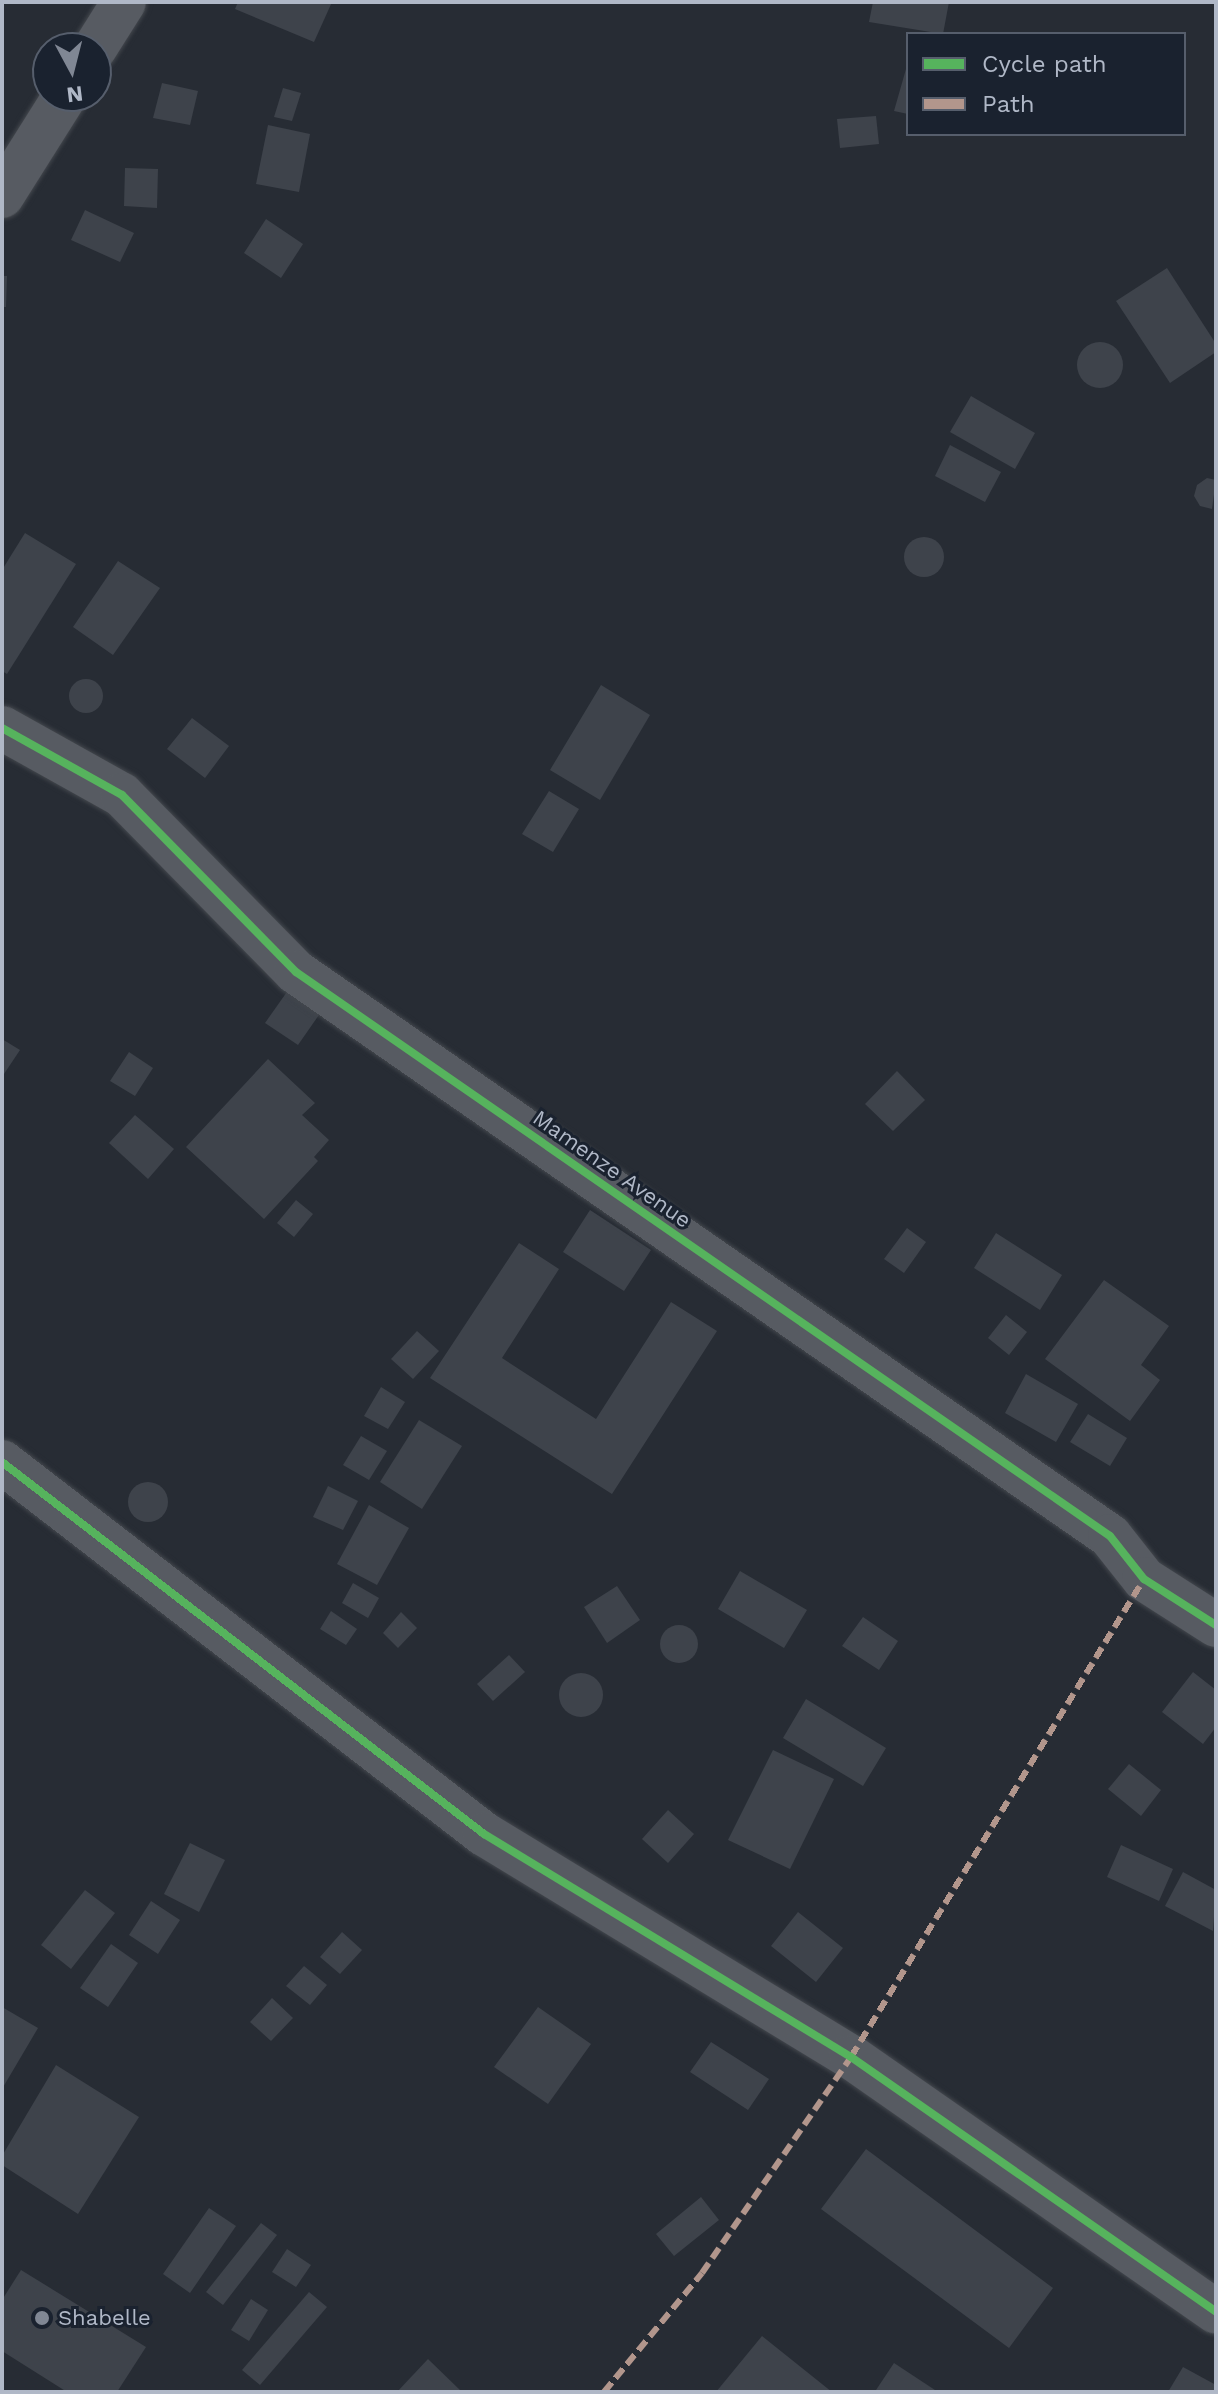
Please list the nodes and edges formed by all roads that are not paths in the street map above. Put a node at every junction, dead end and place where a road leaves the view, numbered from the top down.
1 (124, 2) edge
2 (105, 32) edge
3 (55, 112) edge
4 (2, 196) edge
5 (2, 728) edge
6 (2, 1462) edge
7 (1216, 1625) edge
8 (1216, 2312) edge

1 - 2 street
3 - 4 street
5 - 7 street, Mamenze Avenue
6 - 8 street

